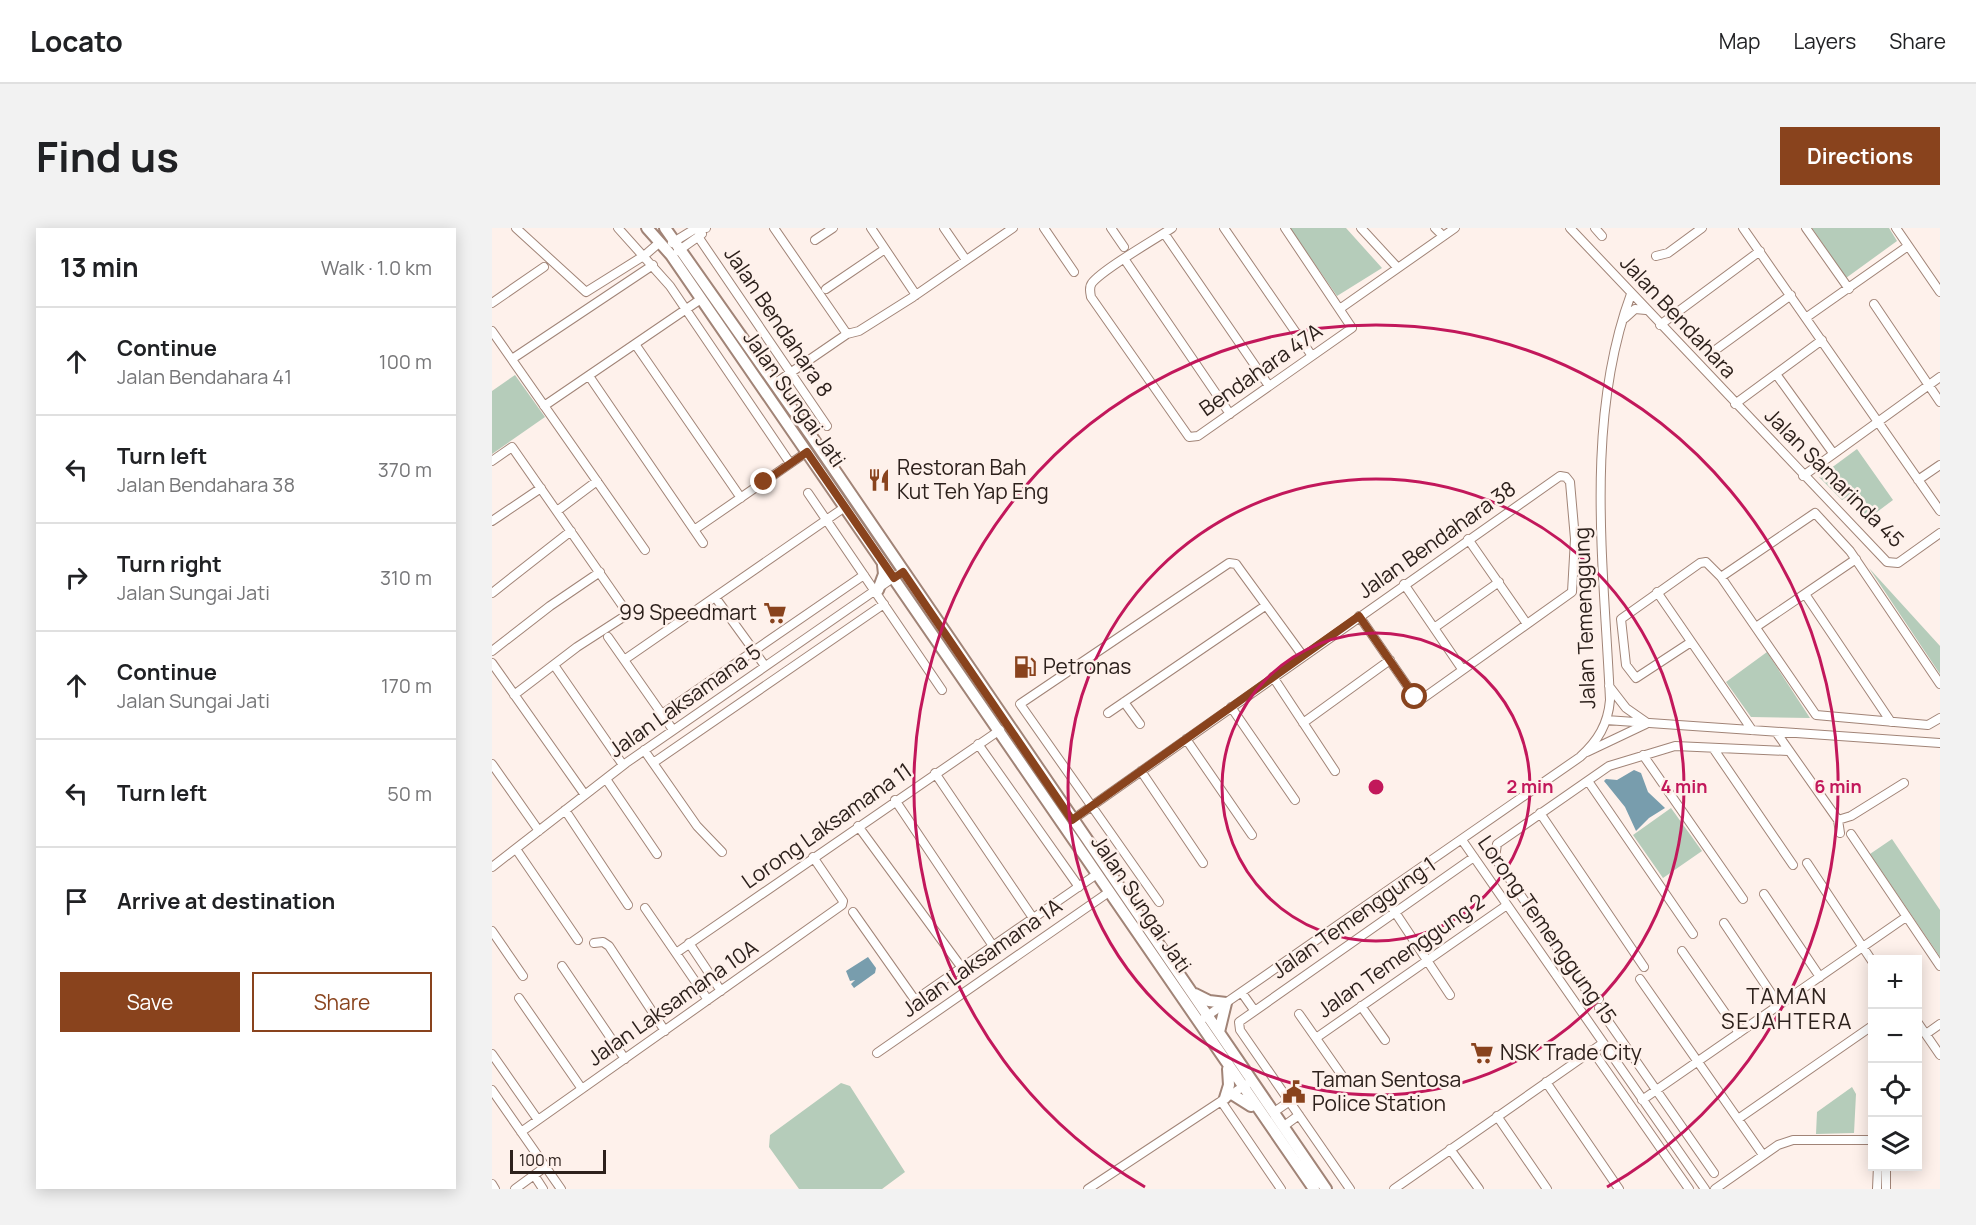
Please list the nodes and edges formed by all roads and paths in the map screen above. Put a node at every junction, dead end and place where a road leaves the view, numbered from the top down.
1 (516, 228) edge
2 (618, 228) edge
3 (647, 228) edge
4 (665, 228) edge
5 (706, 228) edge
6 (774, 228) edge
7 (833, 228) edge
8 (871, 228) edge
9 (944, 228) edge
10 (1012, 228) edge
11 (1044, 228) edge
12 (1111, 228) edge
13 (1224, 228) edge
14 (1285, 228) edge
15 (1361, 228) edge
16 (1435, 228) edge
17 (1455, 228) edge
18 (1570, 228) edge
19 (1594, 228) edge
20 (1702, 228) edge
21 (1743, 228) edge
22 (1806, 228) edge
23 (1896, 228) edge
24 (692, 229) edge
25 (1168, 230) edge
26 (1443, 236) junction
27 (1602, 236) dead end
28 (699, 238) junction
29 (815, 240) dead end
30 (678, 245) junction
31 (1908, 246) junction
32 (1124, 247) dead end
33 (666, 248) junction
34 (885, 249) junction
35 (1760, 251) junction
36 (645, 255) junction
37 (1656, 256) dead end
38 (966, 260) junction
39 (1125, 260) junction
40 (653, 265) junction
41 (544, 267) dead end
42 (1397, 267) junction
43 (1074, 272) dead end
44 (1623, 285) junction
45 (1849, 288) junction
46 (826, 289) dead end
47 (1940, 292) edge
48 (1631, 294) junction
49 (916, 295) junction
50 (1791, 295) junction
51 (701, 299) junction
52 (492, 303) edge
53 (1874, 304) dead end
54 (1341, 308) junction
55 (686, 309) junction
56 (1646, 310) junction
57 (1807, 318) junction
58 (1620, 324) junction
59 (1660, 325) junction
60 (492, 331) edge
61 (849, 334) junction
62 (1822, 340) junction
63 (635, 344) junction
64 (1714, 351) dead end
65 (1312, 356) junction
66 (512, 359) junction
67 (790, 372) junction
68 (1776, 374) junction
69 (589, 376) junction
70 (1940, 377) edge
71 (774, 384) junction
72 (1928, 386) junction
73 (1269, 387) junction
74 (1940, 402) edge
75 (1735, 404) junction
76 (544, 406) junction
77 (1230, 414) junction
78 (1879, 420) junction
79 (827, 426) dead end
80 (807, 452) junction
81 (1833, 453) junction
82 (492, 461) edge
83 (790, 464) junction
84 (1940, 465) edge
85 (1803, 476) junction
86 (1918, 480) junction
87 (597, 481) junction
88 (541, 488) junction
89 (808, 493) dead end
90 (741, 498) junction
91 (845, 507) junction
92 (557, 511) junction
93 (1940, 511) edge
94 (826, 520) junction
95 (492, 521) edge
96 (694, 530) junction
97 (571, 531) junction
98 (1940, 533) edge
99 (1468, 538) junction
100 (703, 543) dead end
101 (645, 550) dead end
102 (1856, 559) junction
103 (883, 562) junction
104 (600, 572) junction
105 (864, 575) junction
106 (899, 575) junction
107 (1721, 577) junction
108 (1499, 582) junction
109 (1404, 585) junction
110 (876, 590) junction
111 (904, 592) junction
112 (1657, 592) junction
113 (492, 593) edge
114 (1805, 594) junction
115 (716, 597) junction
116 (884, 604) junction
117 (1265, 606) junction
118 (1359, 616) junction
119 (1527, 624) junction
120 (1756, 627) junction
121 (1434, 628) junction
122 (608, 637) dead end
123 (1691, 642) junction
124 (492, 651) edge
125 (754, 651) junction
126 (1303, 656) junction
127 (624, 660) junction
128 (1390, 660) junction
129 (492, 663) edge
130 (554, 665) junction
131 (765, 666) junction
132 (1462, 669) junction
133 (1273, 678) junction
134 (1940, 684) edge
135 (1609, 686) junction
136 (942, 690) dead end
137 (514, 695) junction
138 (1124, 702) junction
139 (1231, 707) junction
140 (1108, 713) dead end
141 (662, 714) junction
142 (1940, 718) edge
143 (1606, 720) junction
144 (1891, 722) junction
145 (1303, 723) junction
146 (1648, 723) junction
147 (1140, 724) dead end
148 (673, 729) junction
149 (1000, 730) junction
150 (1752, 730) junction
151 (1776, 732) junction
152 (1186, 739) junction
153 (1940, 743) edge
154 (978, 744) junction
155 (1713, 748) junction
156 (644, 750) junction
157 (1788, 751) junction
158 (1585, 753) junction
159 (1643, 755) junction
160 (653, 763) junction
161 (492, 764) edge
162 (622, 765) junction
163 (1141, 771) junction
164 (1335, 771) dead end
165 (935, 773) junction
166 (606, 779) junction
167 (1588, 781) junction
168 (1904, 783) dead end
169 (585, 795) junction
170 (896, 800) junction
171 (1295, 800) dead end
172 (1092, 806) junction
173 (565, 810) junction
174 (1540, 813) junction
175 (1072, 820) junction
176 (1838, 820) junction
177 (858, 826) junction
178 (539, 831) junction
179 (1840, 833) dead end
180 (1851, 834) dead end
181 (1252, 835) dead end
182 (1462, 840) junction
183 (516, 849) junction
184 (722, 852) dead end
185 (657, 854) dead end
186 (813, 857) junction
187 (1474, 857) junction
188 (1203, 863) dead end
189 (1806, 863) dead end
190 (1793, 865) dead end
191 (492, 867) edge
192 (1097, 874) junction
193 (1079, 887) junction
194 (1109, 892) junction
195 (1383, 894) junction
196 (1764, 894) dead end
197 (1743, 900) dead end
198 (1159, 902) dead end
199 (628, 905) dead end
200 (1508, 905) junction
201 (645, 908) dead end
202 (853, 912) dead end
203 (1395, 912) junction
204 (1906, 917) junction
205 (1033, 918) junction
206 (1724, 923) dead end
207 (492, 931) edge
208 (1693, 934) dead end
209 (578, 940) dead end
210 (594, 943) dead end
211 (689, 944) junction
212 (993, 946) junction
213 (1863, 947) junction
214 (1682, 951) dead end
215 (676, 952) junction
216 (1868, 955) edge
217 (1427, 960) junction
218 (562, 966) dead end
219 (1940, 966) edge
220 (1644, 967) dead end
221 (962, 968) junction
222 (523, 976) dead end
223 (1820, 977) junction
224 (1640, 979) dead end
225 (721, 991) junction
226 (1192, 993) junction
227 (1242, 993) junction
228 (1450, 995) dead end
229 (519, 998) dead end
230 (708, 1000) junction
231 (1226, 1004) junction
232 (1779, 1005) junction
233 (1361, 1006) junction
234 (1252, 1007) junction
235 (1299, 1014) dead end
236 (1208, 1016) junction
237 (1197, 1023) junction
238 (1940, 1024) edge
239 (1868, 1029) edge
240 (1922, 1029) edge
241 (665, 1031) junction
242 (1219, 1032) junction
243 (1739, 1033) junction
244 (1926, 1034) junction
245 (1316, 1038) junction
246 (1385, 1040) dead end
247 (1603, 1042) junction
248 (1592, 1050) junction
249 (877, 1053) dead end
250 (492, 1054) edge
251 (1940, 1055) edge
252 (625, 1059) junction
253 (1698, 1062) junction
254 (1228, 1067) junction
255 (1343, 1077) dead end
256 (1253, 1080) junction
257 (1546, 1082) junction
258 (1242, 1087) junction
259 (582, 1089) junction
260 (1658, 1089) junction
261 (492, 1090) edge
262 (1226, 1098) junction
263 (1642, 1100) junction
264 (1290, 1101) junction
265 (1274, 1112) junction
266 (1299, 1114) junction
267 (1497, 1116) junction
268 (1264, 1118) junction
269 (1738, 1119) junction
270 (538, 1120) junction
271 (1284, 1126) junction
272 (521, 1132) junction
273 (1868, 1140) edge
274 (1450, 1149) junction
275 (1763, 1155) junction
276 (545, 1167) junction
277 (1878, 1171) edge
278 (1886, 1171) edge
279 (1714, 1173) dead end
280 (534, 1175) junction
281 (492, 1184) edge
282 (1724, 1186) edge
283 (495, 1189) edge
284 (515, 1189) edge
285 (543, 1189) edge
286 (561, 1189) edge
287 (1088, 1189) edge
288 (1281, 1189) edge
289 (1314, 1189) edge
290 (1326, 1189) edge
291 (1350, 1189) edge
292 (1394, 1189) edge
293 (1479, 1189) edge
294 (1546, 1189) edge
295 (1618, 1189) edge
296 (1689, 1189) edge
297 (1705, 1189) edge
298 (1715, 1189) edge
299 (1877, 1189) edge
300 (1886, 1189) edge

1 - 36 street
2 - 36 street
3 - 33 main road, Jalan Sungai Jati
4 - 30 main road, Jalan Sungai Jati
5 - 24 street
5 - 28 street
6 - 61 street
7 - 29 street
8 - 34 street
9 - 38 street
10 - 38 street
11 - 43 street
12 - 32 street
13 - 65 street
14 - 54 street
15 - 42 street
16 - 26 street
17 - 26 street
18 - 44 street, Jalan Bendahara
19 - 27 street
20 - 37 street
21 - 35 street
22 - 45 street
23 - 31 street
24 - 30 street
25 - 39 street
25 - 73 street
26 - 42 street
28 - 30 street
28 - 67 street, Jalan Bendahara 8
30 - 33 street
30 - 71 main road, Jalan Sungai Jati
31 - 45 street
31 - 47 street
33 - 36 street
33 - 51 main road, Jalan Sungai Jati
34 - 46 street
34 - 49 street
35 - 50 street
35 - 59 street
36 - 40 street
38 - 49 street
39 - 77 street
39 - 77 street, Bendahara 47A
40 - 55 street
40 - 66 street
41 - 52 street
42 - 54 street
44 - 48 street, Jalan Bendahara
44 - 58 street
45 - 57 street
48 - 56 street, Jalan Bendahara
48 - 58 street, Jalan Temenggung
49 - 61 street
50 - 57 street
50 - 64 street
51 - 55 street
51 - 80 main road, Jalan Sungai Jati
53 - 72 street
54 - 65 street, Bendahara 47A
55 - 63 street
55 - 83 street
56 - 58 street
56 - 59 street, Jalan Bendahara
57 - 62 street
58 - 135 street, Jalan Temenggung
59 - 75 street, Jalan Bendahara
60 - 66 street
61 - 67 street
62 - 68 street
62 - 78 street
63 - 69 street
63 - 90 street
65 - 73 street, Bendahara 47A
66 - 76 street
67 - 71 street
67 - 79 street, Jalan Bendahara 8
68 - 75 street
68 - 81 street
69 - 76 street
69 - 96 street
70 - 72 street
71 - 106 main road, Jalan Sungai Jati
72 - 74 street
72 - 78 street
73 - 77 street, Bendahara 47A
75 - 85 street, Jalan Samarinda 45
76 - 87 street
78 - 81 street
78 - 86 street
80 - 83 street
80 - 91 main road, Jalan Sungai Jati
81 - 85 street
82 - 88 street
83 - 90 street
84 - 86 street
85 - 98 street, Jalan Samarinda 45
86 - 93 street
87 - 92 street
87 - 101 street
88 - 92 street
88 - 95 street
89 - 94 street
90 - 96 street
91 - 94 street
91 - 103 main road, Jalan Sungai Jati
92 - 97 street
94 - 105 street
94 - 115 street
96 - 100 street
97 - 104 street
97 - 113 street
99 - 108 street
99 - 109 street, Jalan Bendahara 38
99 - 119 street, Jalan Bendahara 38
102 - 107 street
102 - 114 street
102 - 134 street
103 - 106 main road, Jalan Sungai Jati
103 - 110 main road
104 - 124 street
104 - 130 street
105 - 110 street
105 - 125 street
106 - 110 street, Jalan Laksamana 5
106 - 111 main road, Jalan Sungai Jati
106 - 175 main road, Jalan Sungai Jati
107 - 112 street
107 - 120 street
108 - 119 street
108 - 121 street
109 - 118 street, Jalan Bendahara 38
109 - 121 street
110 - 111 main road
110 - 116 street
110 - 131 street, Jalan Laksamana 5
111 - 149 main road, Jalan Sungai Jati
112 - 123 street
112 - 123 street
114 - 120 street
114 - 144 street
115 - 125 street
115 - 127 street
116 - 136 street
116 - 160 street, Jalan Laksamana 5
117 - 126 street
117 - 138 street
117 - 172 street
118 - 126 street, Jalan Bendahara 38
118 - 128 street
119 - 132 street
120 - 144 street
121 - 132 street
122 - 127 street
123 - 150 street
125 - 131 street
125 - 141 street
126 - 133 street, Jalan Bendahara 38
127 - 141 street
128 - 132 street
128 - 145 street
129 - 137 street
130 - 137 street
130 - 162 street
131 - 148 street, Jalan Laksamana 5
133 - 139 street, Jalan Bendahara 38
133 - 145 street
135 - 143 street, Jalan Temenggung
135 - 146 street
137 - 169 street
138 - 140 street
138 - 147 street
139 - 152 street, Jalan Bendahara 38
139 - 171 street
141 - 148 street
142 - 144 street
143 - 146 street
143 - 158 street, Jalan Temenggung
145 - 164 street
146 - 150 street
146 - 158 street
148 - 156 street, Jalan Laksamana 5
149 - 154 street, Lorong Laksamana 11
149 - 192 main road, Jalan Sungai Jati
150 - 151 street
151 - 153 street
151 - 157 street
152 - 163 street, Jalan Bendahara 38
152 - 181 street
154 - 165 street, Lorong Laksamana 11
154 - 193 street
155 - 157 street
155 - 159 street
155 - 190 street
156 - 160 street
156 - 162 street, Jalan Laksamana 5
157 - 176 street
158 - 182 street, Jalan Temenggung
159 - 167 street
159 - 197 street
160 - 184 street
161 - 178 street
162 - 166 street, Jalan Laksamana 5
163 - 172 street, Jalan Bendahara 38
163 - 188 street
165 - 170 street, Lorong Laksamana 11
165 - 205 street
166 - 169 street, Jalan Laksamana 5
166 - 185 street
167 - 174 street
167 - 208 street
168 - 176 street
169 - 173 street, Jalan Laksamana 5
170 - 177 street, Lorong Laksamana 11
170 - 212 street
172 - 175 street, Jalan Bendahara 38
172 - 198 street
173 - 178 street, Jalan Laksamana 5
173 - 199 street
174 - 220 street
174 - 260 street
175 - 226 main road, Jalan Sungai Jati
176 - 179 street
177 - 186 street, Lorong Laksamana 11
177 - 221 street
178 - 183 street, Jalan Laksamana 5
180 - 204 street
182 - 187 street, Lorong Temenggung 15
182 - 195 street, Jalan Temenggung
183 - 191 street, Jalan Laksamana 5
183 - 209 street
186 - 211 street, Lorong Laksamana 11
186 - 225 street, Jalan Laksamana 10A
187 - 200 street, Lorong Temenggung 15
187 - 203 street, Jalan Temenggung 1
189 - 213 street
192 - 193 street
192 - 194 main road, Jalan Sungai Jati
193 - 205 street
194 - 237 main road, Jalan Sungai Jati
194 - 249 street, Jalan Laksamana 1A
195 - 203 street
195 - 227 street, Jalan Temenggung
196 - 223 street
200 - 217 street, Jalan Temenggung 2
200 - 247 street, Lorong Temenggung 15
201 - 215 street
202 - 221 street
203 - 217 street
203 - 234 street, Jalan Temenggung 1
204 - 213 street
204 - 219 street
205 - 212 street
206 - 232 street
207 - 222 street
210 - 241 street
211 - 215 street, Lorong Laksamana 11
211 - 225 street
212 - 221 street
213 - 216 street
213 - 223 street
214 - 243 street
215 - 230 street
217 - 228 street
217 - 233 street, Jalan Temenggung 2
218 - 252 street
223 - 232 street
224 - 253 street
225 - 230 street, Jalan Laksamana 10A
226 - 231 main road
226 - 236 main road, Jalan Sungai Jati
227 - 231 street, Jalan Temenggung
227 - 234 street
229 - 259 street
230 - 241 street, Jalan Laksamana 10A
231 - 236 street, Jalan Temenggung
231 - 242 main road
232 - 243 street
233 - 245 street, Jalan Temenggung 2
233 - 246 street
234 - 264 street, Jalan Temenggung 1
235 - 245 street
236 - 237 street, Jalan Temenggung
236 - 242 main road, Jalan Sungai Jati
237 - 254 main road, Jalan Sungai Jati
238 - 244 street
239 - 269 street
240 - 244 street
241 - 252 street, Jalan Laksamana 10A
242 - 256 main road, Jalan Sungai Jati
243 - 253 street
244 - 251 street
245 - 255 street
247 - 248 street
247 - 263 street, Lorong Temenggung 15
248 - 257 street
248 - 296 street
250 - 270 street
252 - 259 street, Jalan Laksamana 10A
253 - 260 street
253 - 269 street
254 - 258 main road, Jalan Sungai Jati
254 - 262 main road
256 - 258 street
256 - 265 main road, Jalan Sungai Jati
257 - 267 street
257 - 295 street
258 - 262 street
258 - 268 main road, Jalan Sungai Jati
259 - 270 street, Jalan Laksamana 10A
260 - 263 street
260 - 279 street
261 - 272 street
262 - 268 main road
262 - 287 street
262 - 288 street
263 - 297 street, Lorong Temenggung 15
264 - 265 street
264 - 266 street, Jalan Temenggung 1
265 - 271 main road, Jalan Sungai Jati
266 - 271 street
266 - 291 street, Jalan Temenggung 1
267 - 274 street
267 - 294 street
268 - 289 main road, Jalan Sungai Jati
269 - 275 street
270 - 272 street, Jalan Laksamana 10A
271 - 290 main road, Jalan Sungai Jati
272 - 276 street
273 - 275 street
274 - 292 street
274 - 293 street
275 - 282 street
276 - 280 street
276 - 286 street
277 - 299 street
278 - 300 street
280 - 284 street
280 - 285 street
281 - 283 street
282 - 298 street

